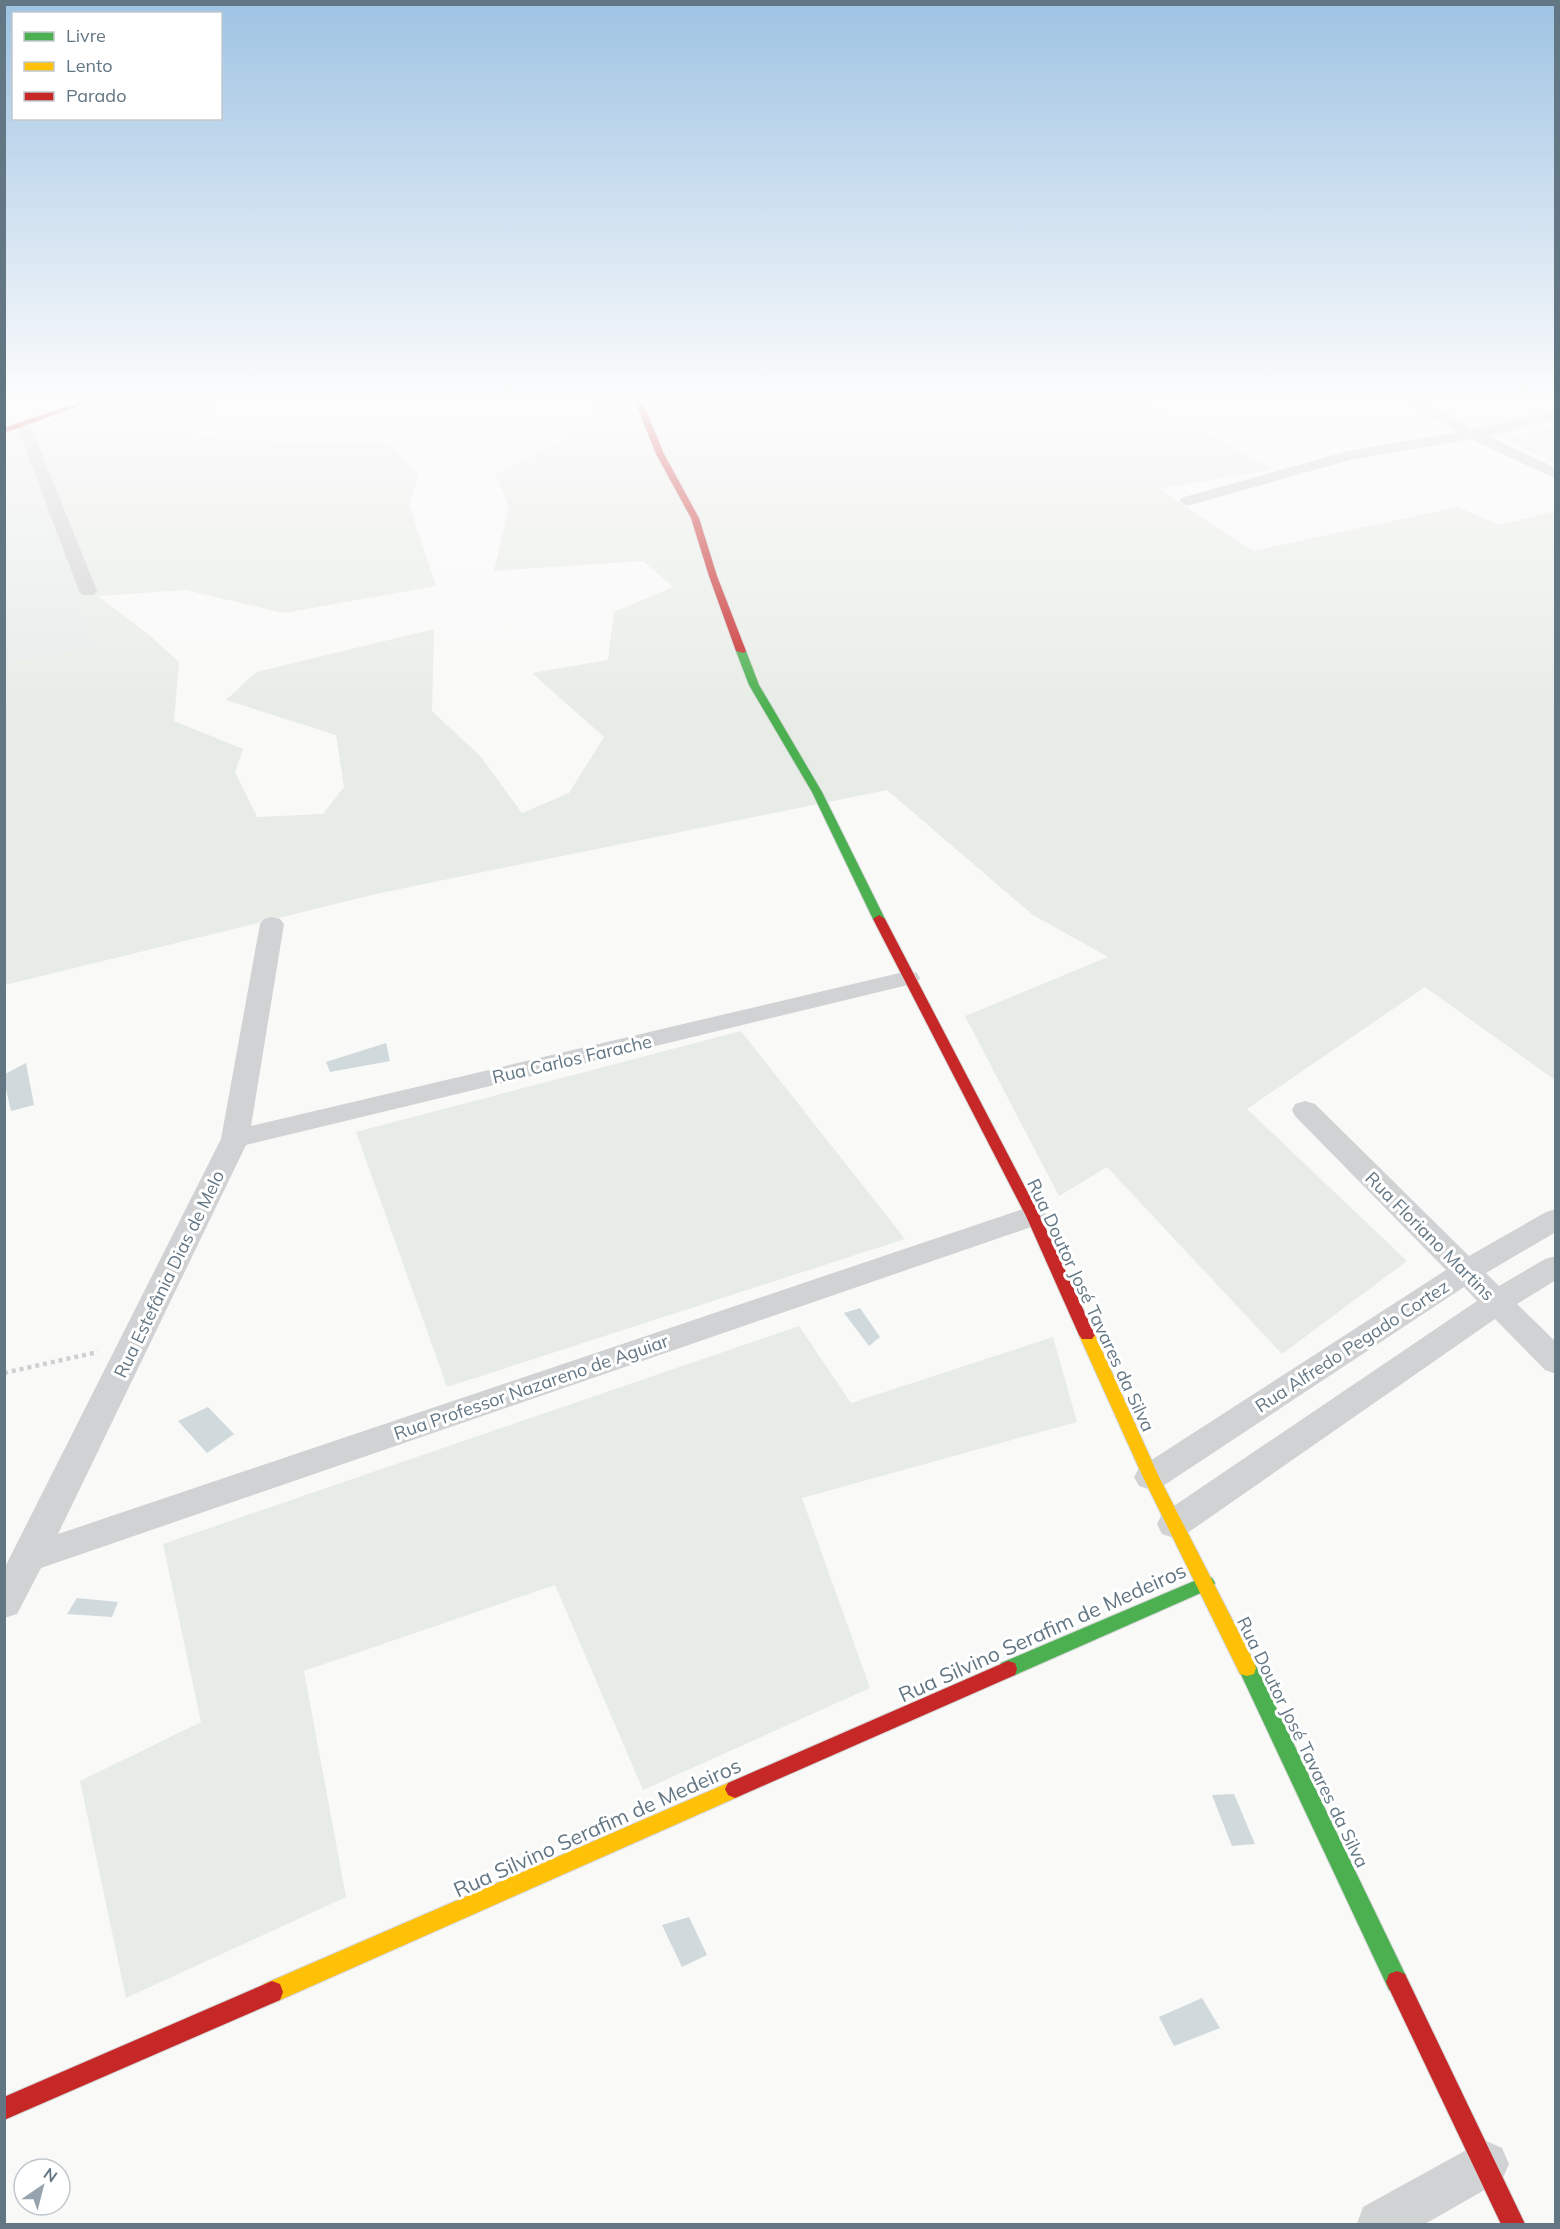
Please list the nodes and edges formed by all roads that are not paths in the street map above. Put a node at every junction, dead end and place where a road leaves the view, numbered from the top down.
1 (55, 505) edge
2 (688, 505) edge
3 (88, 591) dead end
4 (272, 924) dead end
5 (908, 978) junction
6 (1305, 1110) dead end
7 (235, 1139) junction
8 (1034, 1216) junction
9 (1556, 1219) edge
10 (1556, 1266) edge
11 (1465, 1272) junction
12 (1497, 1302) junction
13 (1556, 1362) edge
14 (1151, 1477) junction
15 (1174, 1524) junction
16 (29, 1558) junction
17 (1206, 1583) junction
18 (4, 1603) edge
19 (4, 2109) edge
20 (1486, 2164) junction
21 (1380, 2224) edge
22 (1514, 2224) edge

1 - 3 street
2 - 5 street, Rua Doutor José Tavares da Silva
4 - 7 street, Rua Estefânia Dias de Melo
5 - 7 street, Rua Carlos Farache
5 - 8 street, Rua Doutor José Tavares da Silva
6 - 11 street, Rua Floriano Martins
7 - 16 street, Rua Estefânia Dias de Melo
8 - 14 street, Rua Doutor José Tavares da Silva
8 - 16 street, Rua Professor Nazareno de Aguiar
9 - 11 street, Rua Alfredo Pegado Cortez
10 - 12 street
11 - 12 street, Rua Floriano Martins
11 - 14 street, Rua Alfredo Pegado Cortez
12 - 13 street, Rua Floriano Martins
12 - 15 street
14 - 15 street, Rua Doutor José Tavares da Silva
15 - 17 street, Rua Doutor José Tavares da Silva
16 - 18 street, Rua Estefânia Dias de Melo
17 - 19 street, Rua Silvino Serafim de Medeiros
17 - 20 street, Rua Doutor José Tavares da Silva
20 - 21 street
20 - 22 street, Rua Doutor José Tavares da Silva

